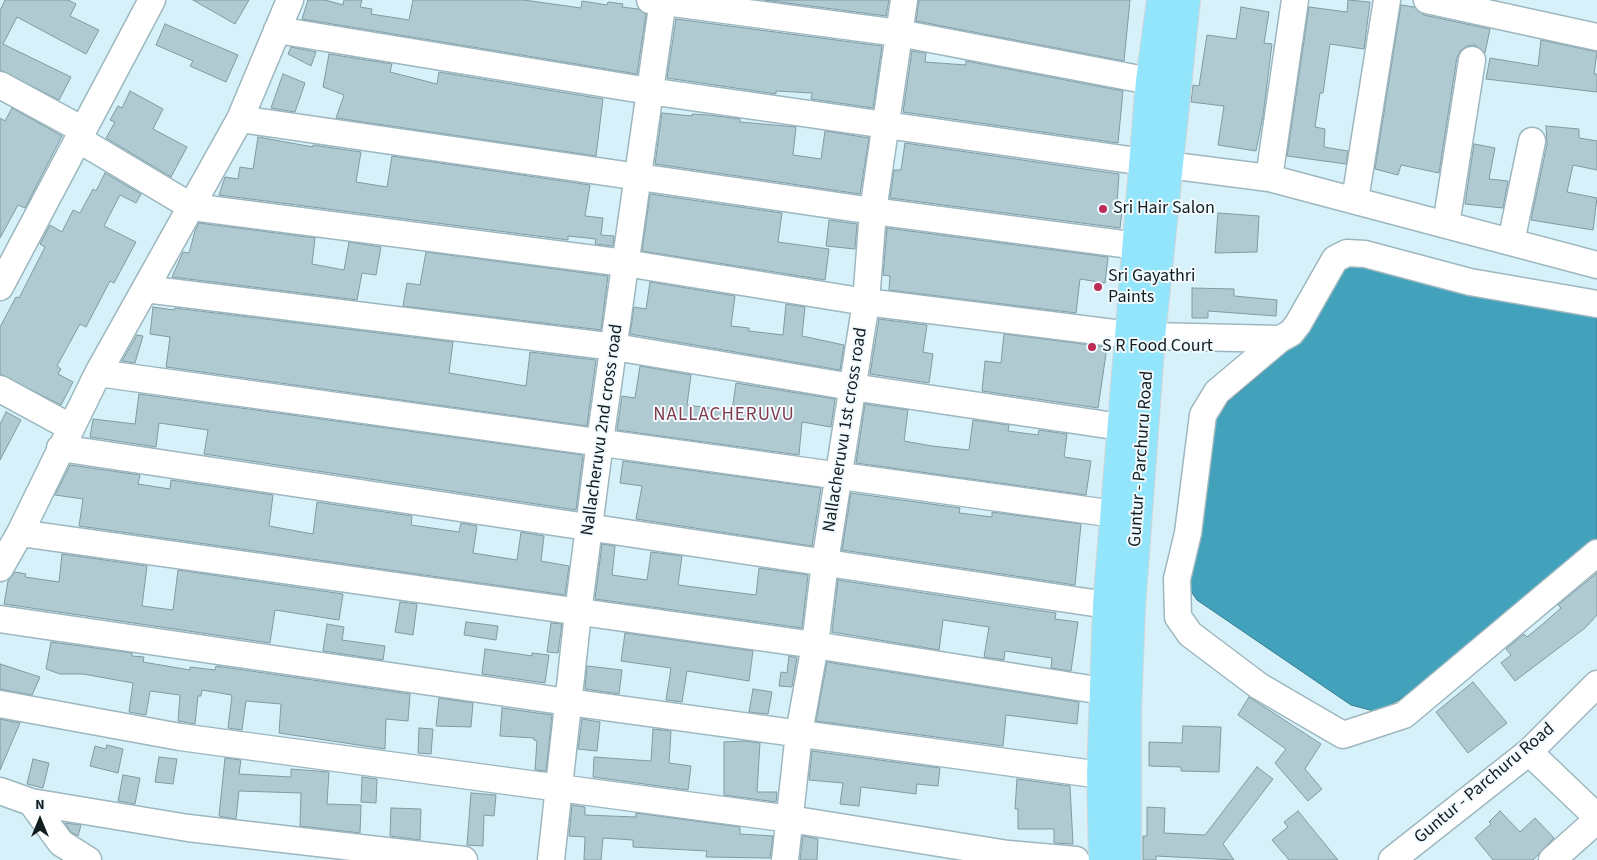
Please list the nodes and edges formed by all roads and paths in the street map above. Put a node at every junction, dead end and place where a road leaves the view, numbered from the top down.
1 (290, 0) edge
2 (904, 0) edge
3 (1161, 0) edge
4 (1186, 0) edge
5 (1295, 0) edge
6 (1387, 0) edge
7 (1427, 0) edge
8 (659, 1) edge
9 (144, 2) edge
10 (277, 30) junction
11 (899, 33) junction
12 (1597, 37) edge
13 (1472, 60) dead end
14 (1150, 81) junction
15 (0, 85) edge
16 (650, 91) junction
17 (240, 119) junction
18 (885, 126) junction
19 (81, 135) junction
20 (1532, 141) dead end
21 (1156, 164) junction
22 (637, 177) junction
23 (1269, 178) junction
24 (1355, 200) junction
25 (192, 207) junction
26 (873, 211) junction
27 (1446, 225) junction
28 (1512, 242) junction
29 (10, 243) edge
30 (1138, 246) junction
31 (625, 263) junction
32 (1597, 265) edge
33 (0, 287) edge
34 (146, 289) junction
35 (866, 302) junction
36 (1597, 304) edge
37 (1141, 336) junction
38 (1280, 339) junction
39 (614, 347) junction
40 (98, 373) junction
41 (852, 387) junction
42 (0, 389) edge
43 (1121, 427) junction
44 (65, 438) junction
45 (600, 441) junction
46 (840, 476) junction
47 (1115, 514) junction
48 (590, 529) junction
49 (20, 533) junction
50 (1597, 553) edge
51 (825, 562) junction
52 (0, 568) edge
53 (1107, 605) junction
54 (578, 612) junction
55 (0, 619) edge
56 (815, 646) junction
57 (1597, 684) edge
58 (1103, 691) junction
59 (568, 702) junction
60 (0, 704) edge
61 (799, 734) junction
62 (1529, 752) junction
63 (1101, 775) junction
64 (558, 788) junction
65 (0, 791) edge
66 (31, 802) junction
67 (790, 818) junction
68 (1597, 819) edge
69 (1008, 857) edge
70 (88, 860) edge
71 (464, 860) edge
72 (551, 860) edge
73 (785, 860) edge
74 (1076, 860) edge
75 (1103, 860) edge
76 (1127, 860) edge
77 (1392, 860) edge
78 (1552, 860) edge

1 - 10 street
2 - 11 street, Nallacheruvu 1st cross road
3 - 14 main road, Guntur - Parchuru Road
4 - 21 main road, Guntur - Parchuru Road
5 - 23 street
6 - 24 street
7 - 12 street
8 - 11 street
8 - 16 street, Nallacheruvu 2nd cross road
9 - 19 street
10 - 16 street
10 - 17 street
11 - 14 street
11 - 18 street, Nallacheruvu 1st cross road
13 - 27 street
14 - 21 main road, Guntur - Parchuru Road
15 - 19 street
16 - 18 street
16 - 22 street, Nallacheruvu 2nd cross road
17 - 22 street
17 - 25 street
18 - 21 street
18 - 26 street, Nallacheruvu 1st cross road
19 - 25 street
19 - 29 street
20 - 28 street
21 - 23 street
21 - 30 main road, Guntur - Parchuru Road
21 - 37 main road, Guntur - Parchuru Road
22 - 26 street
22 - 31 street, Nallacheruvu 2nd cross road
23 - 24 street
24 - 27 street
25 - 31 street
25 - 34 street
26 - 30 street
26 - 35 street, Nallacheruvu 1st cross road
27 - 28 street
28 - 32 street
29 - 33 street
30 - 37 main road, Guntur - Parchuru Road
31 - 35 street
31 - 39 street, Nallacheruvu 2nd cross road
34 - 39 street
34 - 40 street
35 - 37 street
35 - 41 street, Nallacheruvu 1st cross road
36 - 38 street
37 - 38 street
37 - 43 main road, Guntur - Parchuru Road
37 - 76 main road, Guntur - Parchuru Road
38 - 50 street
39 - 41 street
39 - 45 street, Nallacheruvu 2nd cross road
40 - 44 street
40 - 45 street
41 - 43 street
41 - 46 street, Nallacheruvu 1st cross road
42 - 44 street
43 - 47 main road, Guntur - Parchuru Road
44 - 48 street
44 - 49 street
45 - 46 street
45 - 48 street, Nallacheruvu 2nd cross road
46 - 47 street
46 - 51 street, Nallacheruvu 1st cross road
47 - 53 main road, Guntur - Parchuru Road
48 - 51 street
48 - 54 street, Nallacheruvu 2nd cross road
49 - 52 street
49 - 54 street
51 - 53 street
51 - 56 street, Nallacheruvu 1st cross road
53 - 58 main road, Guntur - Parchuru Road
54 - 56 street
54 - 59 street, Nallacheruvu 2nd cross road
55 - 59 street
56 - 58 street
56 - 61 street, Nallacheruvu 1st cross road
57 - 62 street, Guntur - Parchuru Road
58 - 63 main road, Guntur - Parchuru Road
59 - 61 street
59 - 64 street, Nallacheruvu 2nd cross road
60 - 64 street
61 - 63 street
61 - 67 street, Nallacheruvu 1st cross road
62 - 68 street
62 - 77 street, Guntur - Parchuru Road
63 - 75 main road, Guntur - Parchuru Road
64 - 67 street
64 - 72 street, Nallacheruvu 2nd cross road
65 - 66 street
66 - 70 street
66 - 71 street
67 - 69 street
67 - 73 street, Nallacheruvu 1st cross road
68 - 78 street
69 - 74 street

